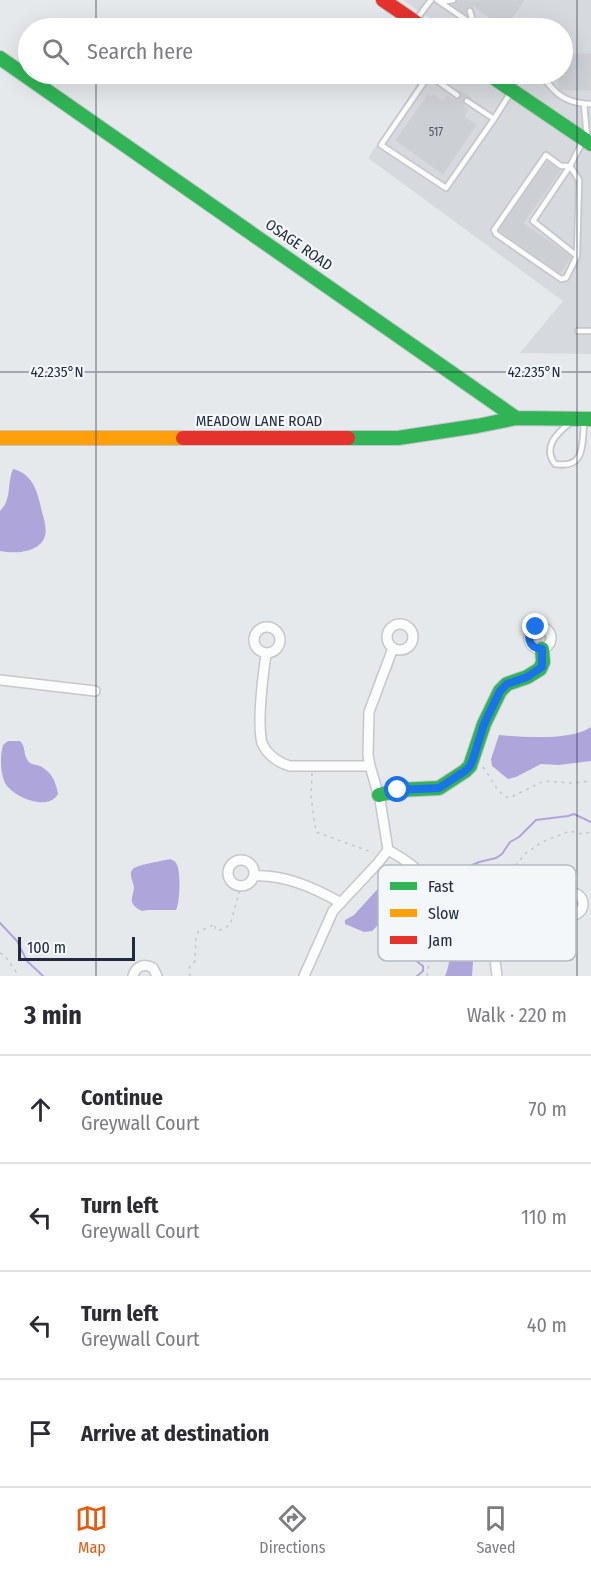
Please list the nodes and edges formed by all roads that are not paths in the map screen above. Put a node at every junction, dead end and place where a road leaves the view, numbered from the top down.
1 (383, 0) edge
2 (430, 0) edge
3 (453, 0) edge
4 (438, 1) edge
5 (470, 11) dead end
6 (409, 18) edge
7 (422, 18) edge
8 (463, 18) edge
9 (473, 18) edge
10 (0, 58) edge
11 (18, 71) edge
12 (37, 84) edge
13 (423, 84) edge
14 (443, 84) edge
15 (503, 84) edge
16 (550, 84) edge
17 (512, 90) junction
18 (457, 95) dead end
19 (467, 101) dead end
20 (584, 104) junction
21 (591, 104) edge
22 (494, 119) junction
23 (588, 141) edge
24 (570, 166) junction
25 (577, 256) junction
26 (578, 331) dead end
27 (591, 331) edge
28 (516, 418) junction
29 (583, 419) edge
30 (0, 438) edge
31 (393, 648) dead end
32 (542, 649) dead end
33 (266, 654) dead end
34 (0, 680) edge
35 (95, 691) dead end
36 (370, 766) junction
37 (379, 795) junction
38 (386, 853) junction
39 (414, 865) edge
40 (254, 876) junction
41 (341, 903) junction
42 (495, 961) edge
43 (133, 976) edge
44 (157, 976) edge
45 (304, 976) edge
46 (497, 976) edge

1 - 6 street
2 - 7 lane
3 - 4 lane
4 - 8 lane
5 - 9 lane
10 - 11 street, OSAGE ROAD
12 - 28 street, OSAGE ROAD
13 - 22 lane
14 - 18 lane
15 - 17 street
16 - 20 lane
17 - 22 lane
17 - 23 street
19 - 22 lane
20 - 21 lane
20 - 23 lane
23 - 24 lane
24 - 25 lane
24 - 25 lane
24 - 25 lane
26 - 27 lane
28 - 29 street
28 - 30 street, MEADOW LANE ROAD
29 - 29 lane
31 - 36 street
32 - 37 street
33 - 36 street
34 - 35 street
36 - 37 street
37 - 38 street
38 - 39 street, bridge
38 - 41 street
40 - 40 street
40 - 41 street
41 - 45 street
42 - 46 street
43 - 44 street

